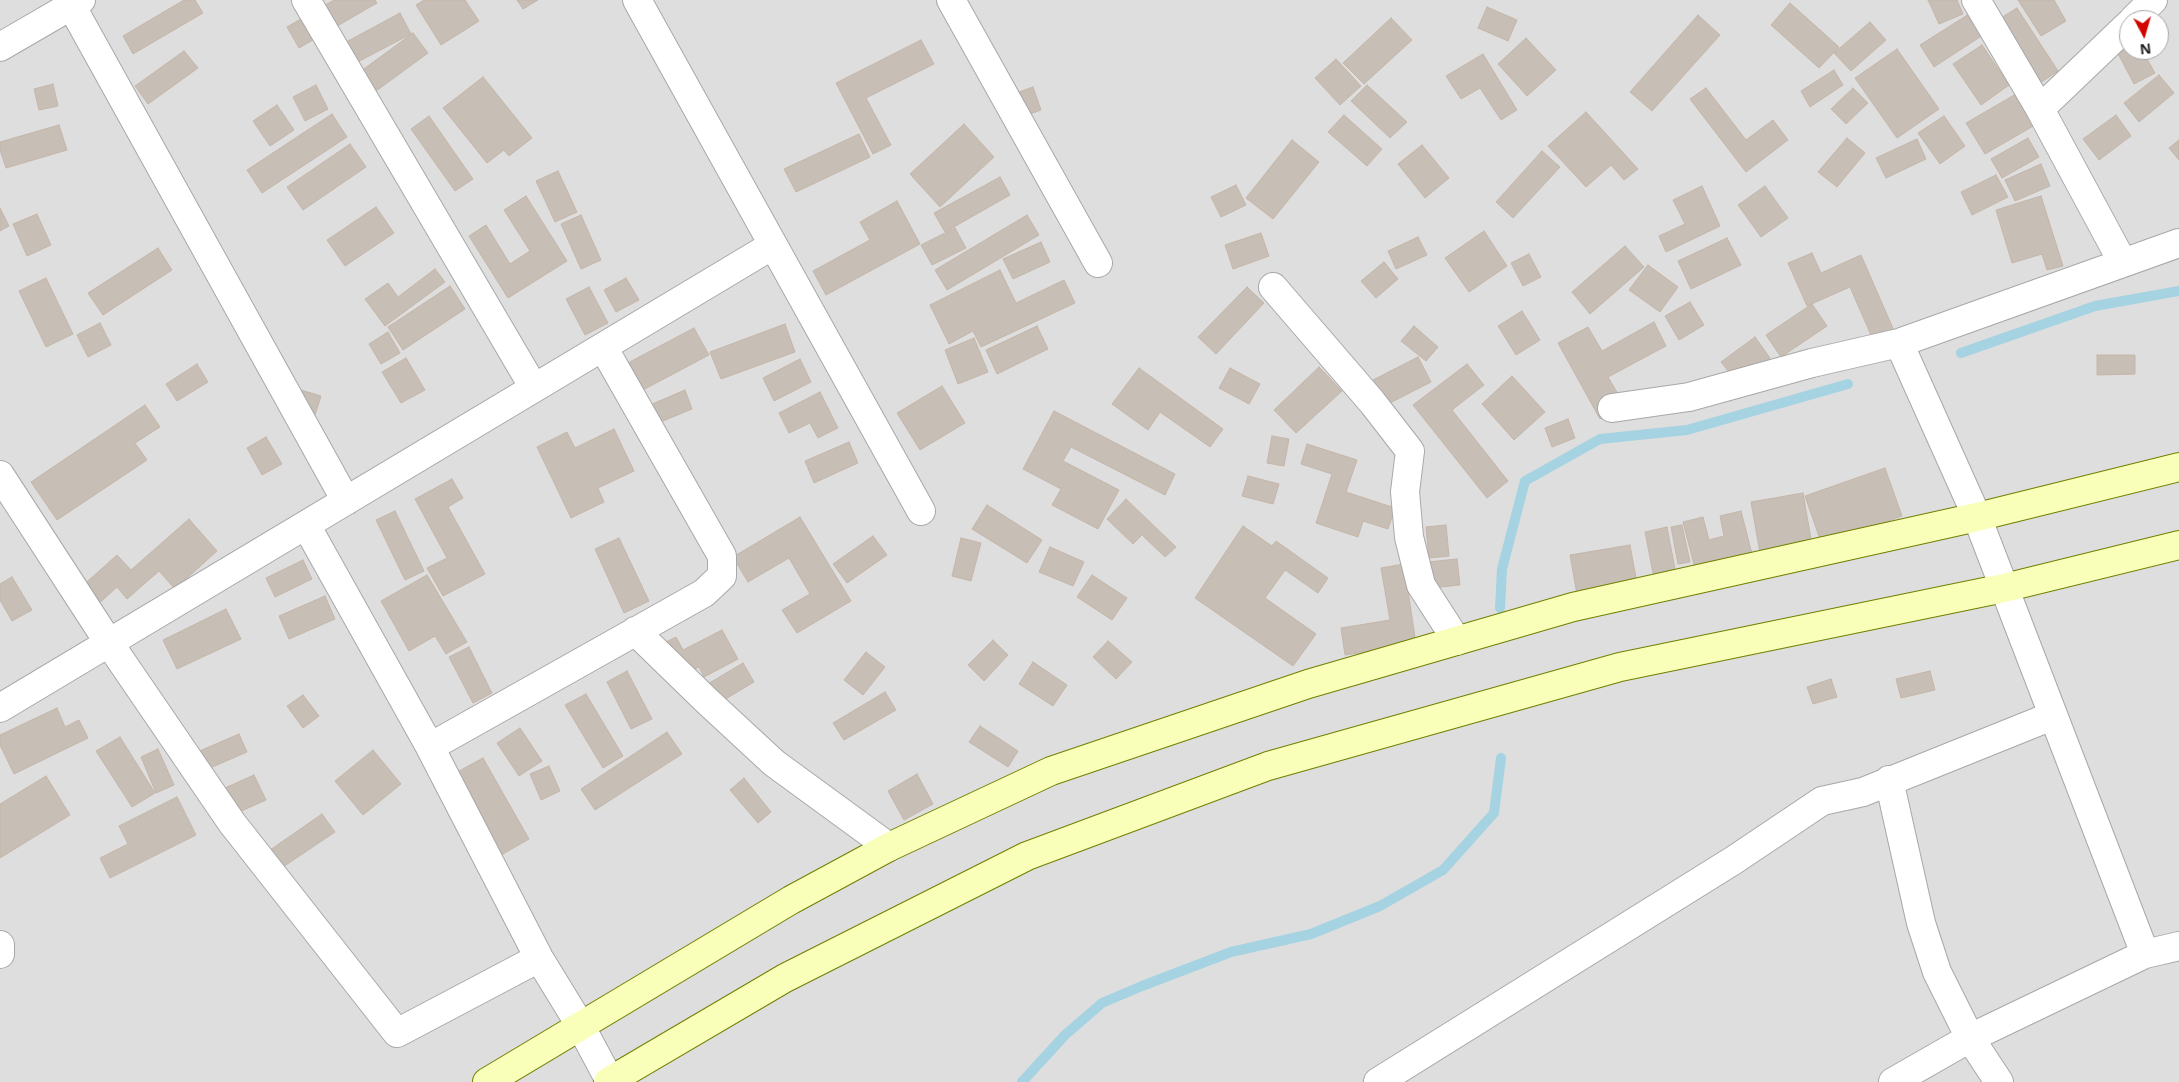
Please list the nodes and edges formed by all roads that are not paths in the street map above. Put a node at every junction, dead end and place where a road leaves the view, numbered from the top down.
1 (306, 0) edge
2 (637, 0) edge
3 (951, 0) edge
4 (1976, 0) edge
5 (2154, 0) edge
6 (76, 3) edge
7 (2144, 10) edge
8 (2119, 34) edge
9 (0, 47) edge
10 (2040, 109) junction
11 (2179, 243) edge
12 (774, 245) junction
13 (2123, 263) junction
14 (1098, 264) dead end
15 (1273, 287) dead end
16 (1899, 344) junction
17 (603, 347) junction
18 (534, 388) junction
19 (1612, 408) dead end
20 (2179, 467) edge
21 (0, 475) edge
22 (346, 501) junction
23 (920, 511) dead end
24 (1977, 517) junction
25 (306, 524) junction
26 (2179, 545) edge
27 (2004, 588) junction
28 (635, 631) junction
29 (1458, 641) junction
30 (109, 643) junction
31 (0, 708) edge
32 (2052, 716) junction
33 (430, 747) junction
34 (1888, 780) junction
35 (890, 847) junction
36 (0, 945) edge
37 (2179, 946) edge
38 (0, 954) edge
39 (2145, 954) junction
40 (539, 958) junction
41 (580, 1025) junction
42 (1970, 1038) junction
43 (609, 1081) edge
44 (487, 1082) edge
45 (1378, 1082) edge
46 (1893, 1082) edge
47 (1999, 1082) edge

1 - 18 street
2 - 12 street
3 - 14 street
4 - 10 street
5 - 7 street
6 - 9 street
6 - 22 street
8 - 10 street
10 - 13 street
11 - 13 street
12 - 17 street
12 - 23 street
13 - 16 street
15 - 29 street
16 - 19 street
16 - 24 street
17 - 18 street
17 - 28 street
18 - 22 street
20 - 24 main road
21 - 30 street
22 - 25 street
24 - 27 street
24 - 29 main road
25 - 30 street
25 - 33 street
26 - 27 main road
27 - 32 street
27 - 43 main road
28 - 33 street
28 - 35 street
29 - 35 main road
30 - 31 street
30 - 40 street
32 - 34 street
32 - 39 street
33 - 40 street
34 - 42 street
34 - 45 street
35 - 41 main road
36 - 38 street
37 - 39 street
39 - 42 street
40 - 41 street
41 - 43 street
41 - 44 main road
42 - 46 street
42 - 47 street

